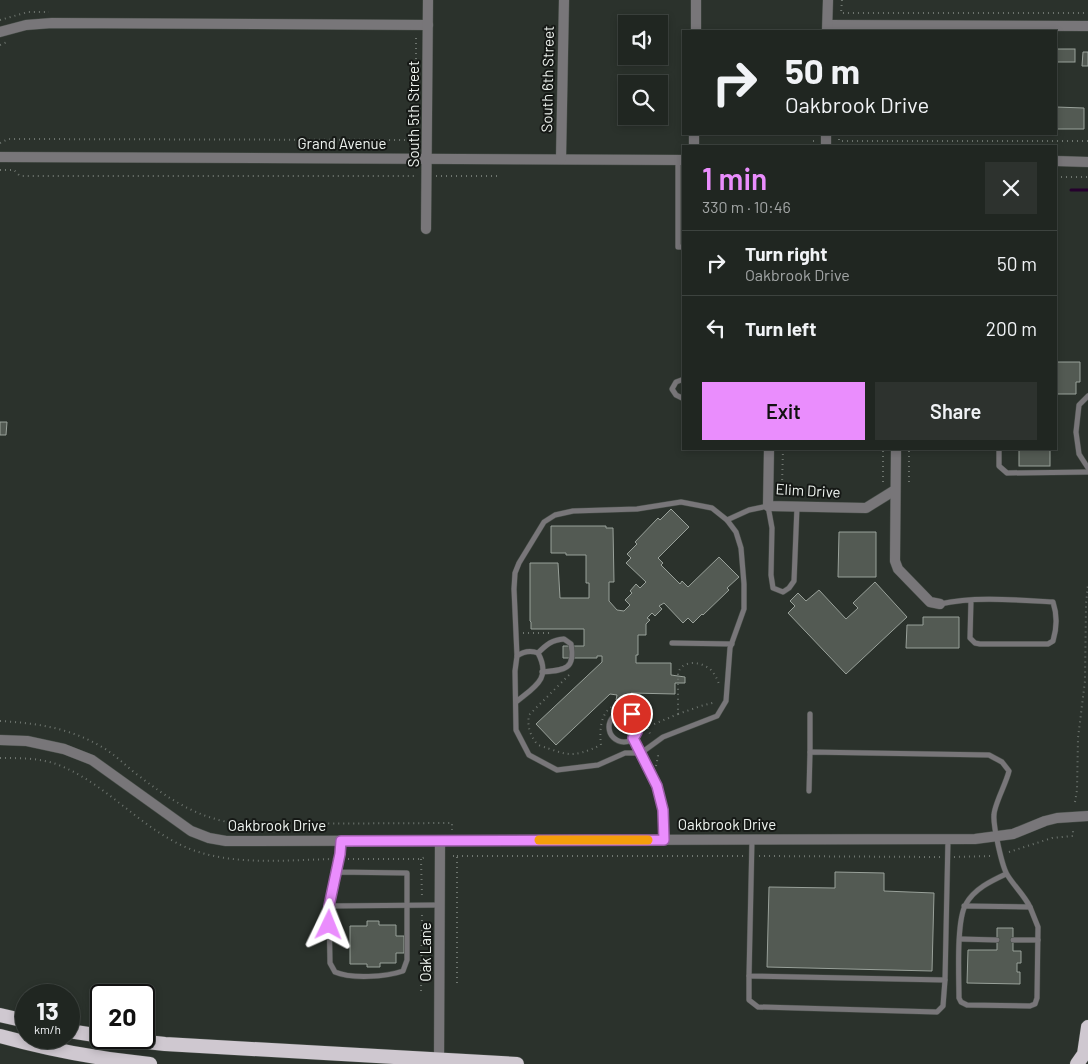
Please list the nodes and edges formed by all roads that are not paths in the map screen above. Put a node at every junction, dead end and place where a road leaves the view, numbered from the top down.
1 (428, 0) edge
2 (564, 0) edge
3 (696, 0) edge
4 (828, 0) edge
5 (428, 25) junction
6 (1088, 26) edge
7 (827, 28) edge
8 (696, 30) edge
9 (0, 32) edge
10 (0, 157) edge
11 (428, 158) junction
12 (561, 159) junction
13 (681, 160) edge
14 (1057, 161) edge
15 (1088, 162) edge
16 (426, 229) dead end
17 (682, 247) edge
18 (682, 380) edge
19 (1088, 396) edge
20 (682, 398) edge
21 (769, 450) edge
22 (896, 450) edge
23 (999, 450) edge
24 (1088, 468) edge
25 (1088, 472) edge
26 (895, 490) junction
27 (768, 506) junction
28 (797, 506) junction
29 (727, 520) junction
30 (971, 600) junction
31 (940, 604) joint
32 (672, 643) dead end
33 (732, 644) junction
34 (538, 653) junction
35 (516, 656) junction
36 (542, 672) junction
37 (516, 702) junction
38 (810, 714) dead end
39 (633, 738) junction
40 (0, 740) edge
41 (810, 752) junction
42 (642, 754) junction
43 (809, 791) dead end
44 (1088, 816) edge
45 (997, 837) junction
46 (948, 838) junction
47 (752, 839) junction
48 (664, 840) junction
49 (341, 841) junction
50 (440, 841) junction
51 (336, 872) junction
52 (1006, 874) junction
53 (407, 905) junction
54 (439, 905) junction
55 (329, 906) junction
56 (964, 906) junction
57 (1030, 908) junction
58 (960, 939) junction
59 (997, 940) dead end
60 (1013, 940) dead end
61 (1038, 940) junction
62 (749, 976) junction
63 (945, 980) junction
64 (0, 1015) edge
65 (15, 1018) edge
66 (1088, 1027) edge
67 (0, 1036) edge
68 (155, 1042) edge
69 (439, 1062) edge
70 (150, 1064) edge
71 (517, 1064) edge
72 (1077, 1064) edge

1 - 5 street, South 5th Street
2 - 12 street, South 6th Street
3 - 8 street
4 - 7 street
5 - 9 street
5 - 11 street, South 5th Street
6 - 7 street
10 - 11 street, Grand Avenue
11 - 12 street, Grand Avenue
11 - 16 street, South 5th Street
12 - 13 street, Grand Avenue
13 - 17 lane
14 - 15 street
18 - 20 lane
19 - 24 lane
21 - 27 street, Elim Drive
22 - 26 street
23 - 25 lane
26 - 28 street, Elim Drive
26 - 31 street
27 - 28 street, Elim Drive
27 - 28 lane
27 - 29 lane
29 - 33 lane
29 - 35 lane
30 - 30 lane
30 - 31 lane
32 - 33 lane
33 - 42 lane
34 - 35 lane
34 - 36 lane
34 - 36 lane
35 - 37 lane
36 - 37 lane
37 - 42 lane
38 - 41 lane
39 - 39 lane
39 - 42 lane
40 - 49 street, Oakbrook Drive
41 - 43 lane
41 - 45 lane
42 - 48 lane
44 - 45 street, Oakbrook Drive
45 - 46 street, Oakbrook Drive
45 - 52 lane
46 - 47 street, Oakbrook Drive
46 - 63 lane
47 - 48 street, Oakbrook Drive
47 - 62 lane
48 - 50 street, Oakbrook Drive
49 - 50 street, Oakbrook Drive
49 - 51 lane
50 - 54 street, Oak Lane
51 - 53 lane
51 - 55 lane
52 - 56 lane
52 - 57 lane
53 - 54 lane
53 - 55 lane
53 - 55 lane
54 - 69 street, Oak Lane
56 - 57 lane
56 - 58 lane
57 - 61 lane
58 - 59 lane
58 - 61 lane
60 - 61 lane
62 - 63 lane
62 - 63 lane
64 - 65 highway
66 - 72 highway
67 - 70 highway
68 - 69 highway
69 - 71 highway

